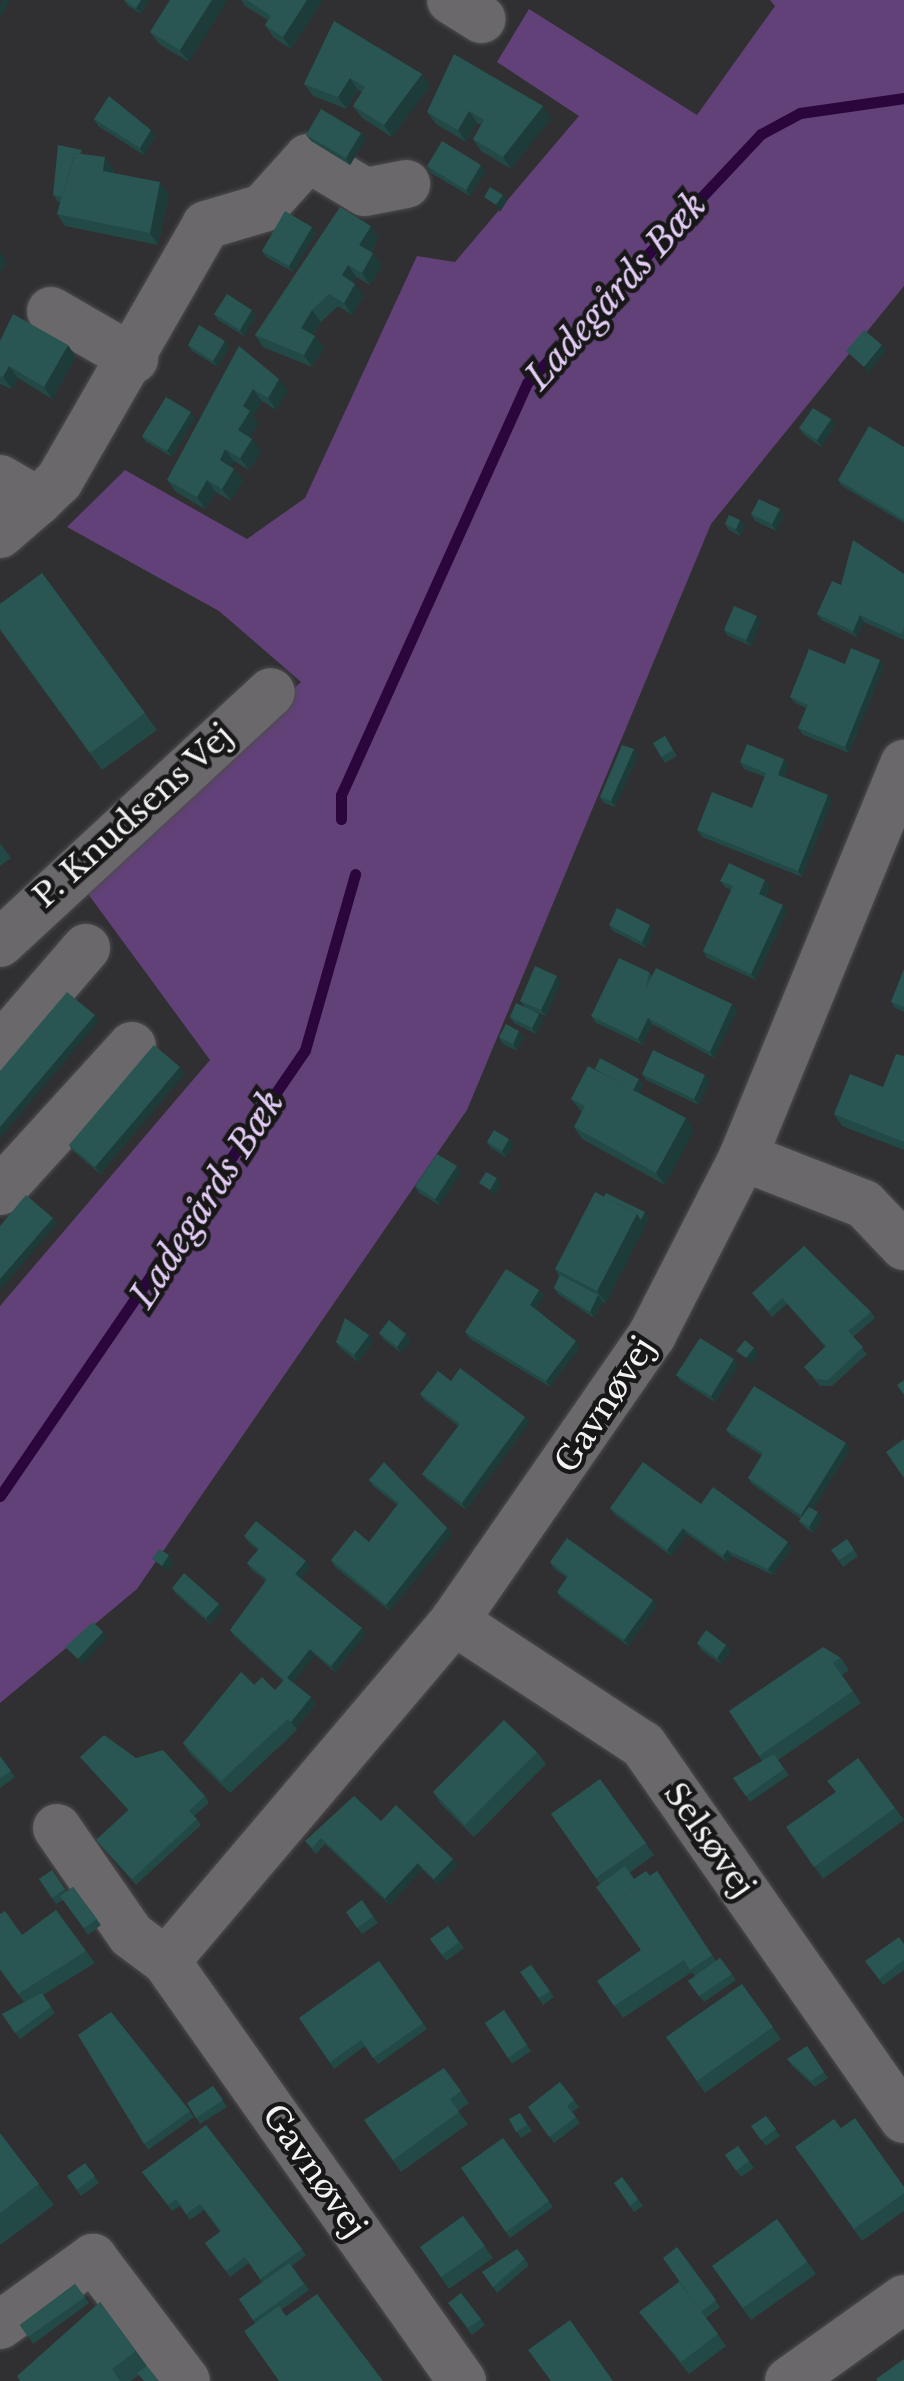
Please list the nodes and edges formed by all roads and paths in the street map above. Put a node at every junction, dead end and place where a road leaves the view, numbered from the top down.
1 (406, 184) dead end
2 (51, 311) dead end
3 (134, 359) junction
4 (19, 490) edge
5 (0, 534) edge
6 (271, 692) dead end
7 (904, 764) edge
8 (0, 943) edge
9 (86, 948) dead end
10 (132, 1046) dead end
11 (0, 1048) edge
12 (743, 1157) junction
13 (0, 1191) edge
14 (904, 1246) edge
15 (454, 1620) junction
16 (57, 1828) dead end
17 (166, 1961) junction
18 (904, 2120) edge
19 (904, 2299) edge
20 (0, 2325) edge
21 (186, 2381) edge
22 (462, 2381) edge
23 (789, 2381) edge

1 - 3 street
2 - 3 street
3 - 4 street
4 - 5 street
6 - 8 street, P. Knudsens Vej
7 - 12 street, Gavnøvej
9 - 11 street
10 - 13 street
12 - 14 street
12 - 15 street, Gavnøvej
15 - 17 street, Gavnøvej
15 - 18 street, Selsøvej
16 - 17 street, Gavnøvej
17 - 22 street, Gavnøvej
19 - 23 street
20 - 21 street

